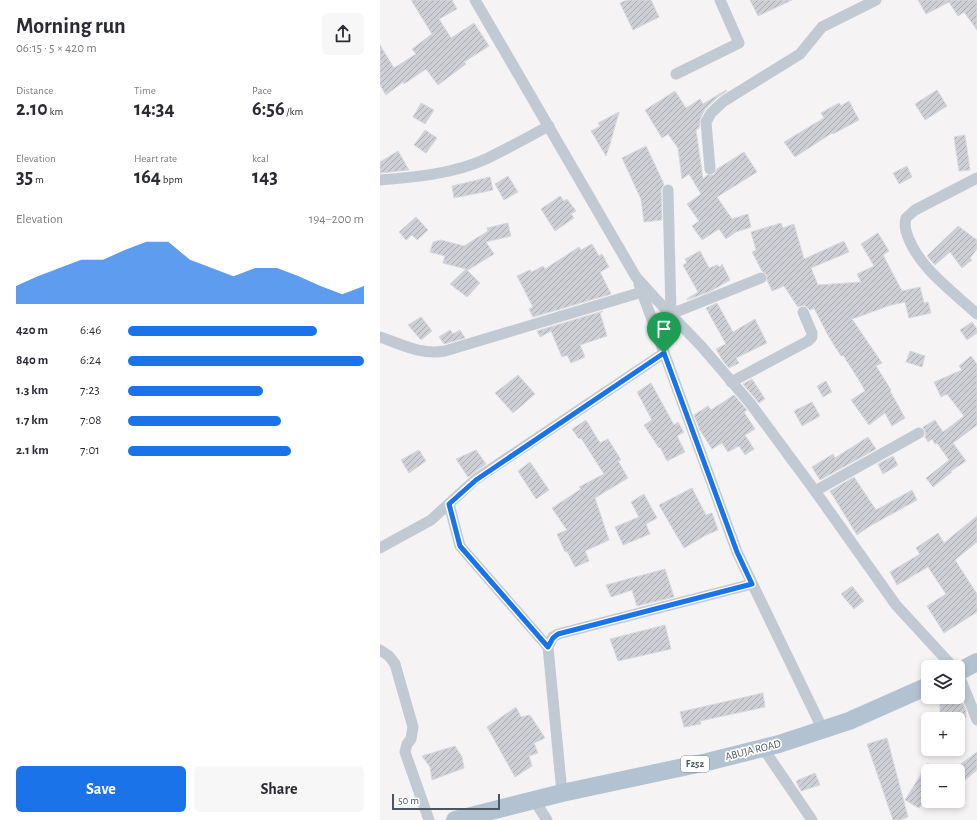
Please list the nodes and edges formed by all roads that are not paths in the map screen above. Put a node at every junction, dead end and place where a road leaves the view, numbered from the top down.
1 (475, 0) edge
2 (720, 0) edge
3 (876, 0) edge
4 (676, 74) dead end
5 (549, 126) junction
6 (710, 169) dead end
7 (977, 178) edge
8 (380, 180) edge
9 (668, 190) dead end
10 (636, 277) junction
11 (761, 278) dead end
12 (642, 292) junction
13 (803, 312) dead end
14 (671, 314) junction
15 (977, 314) edge
16 (380, 336) edge
17 (664, 353) junction
18 (731, 382) junction
19 (919, 433) dead end
20 (815, 491) junction
21 (449, 504) junction
22 (380, 548) edge
23 (752, 584) junction
24 (548, 647) junction
25 (380, 650) edge
26 (947, 660) edge
27 (977, 662) edge
28 (965, 668) edge
29 (921, 689) edge
30 (965, 690) edge
31 (977, 720) edge
32 (823, 730) junction
33 (763, 748) junction
34 (562, 794) junction
35 (534, 800) junction
36 (429, 820) edge
37 (455, 820) edge
38 (546, 820) edge
39 (812, 820) edge

1 - 5 street
2 - 4 street
3 - 6 street
5 - 8 street
5 - 10 street
7 - 15 street
9 - 14 street
10 - 12 street
10 - 14 street
11 - 14 street
12 - 16 street
12 - 17 street
13 - 18 street
14 - 18 street
17 - 21 street
17 - 23 street
18 - 20 street
19 - 20 street
20 - 26 street
21 - 22 street
21 - 24 street
23 - 24 street
23 - 32 street
24 - 34 street
25 - 36 street
27 - 28 main road
29 - 32 main road, ABUJA ROAD / F252
30 - 31 street
32 - 33 main road, ABUJA ROAD / F252
33 - 34 main road, ABUJA ROAD / F252
33 - 39 street
34 - 35 main road, ABUJA ROAD / F252
35 - 37 main road, ABUJA ROAD / F252
35 - 38 street

